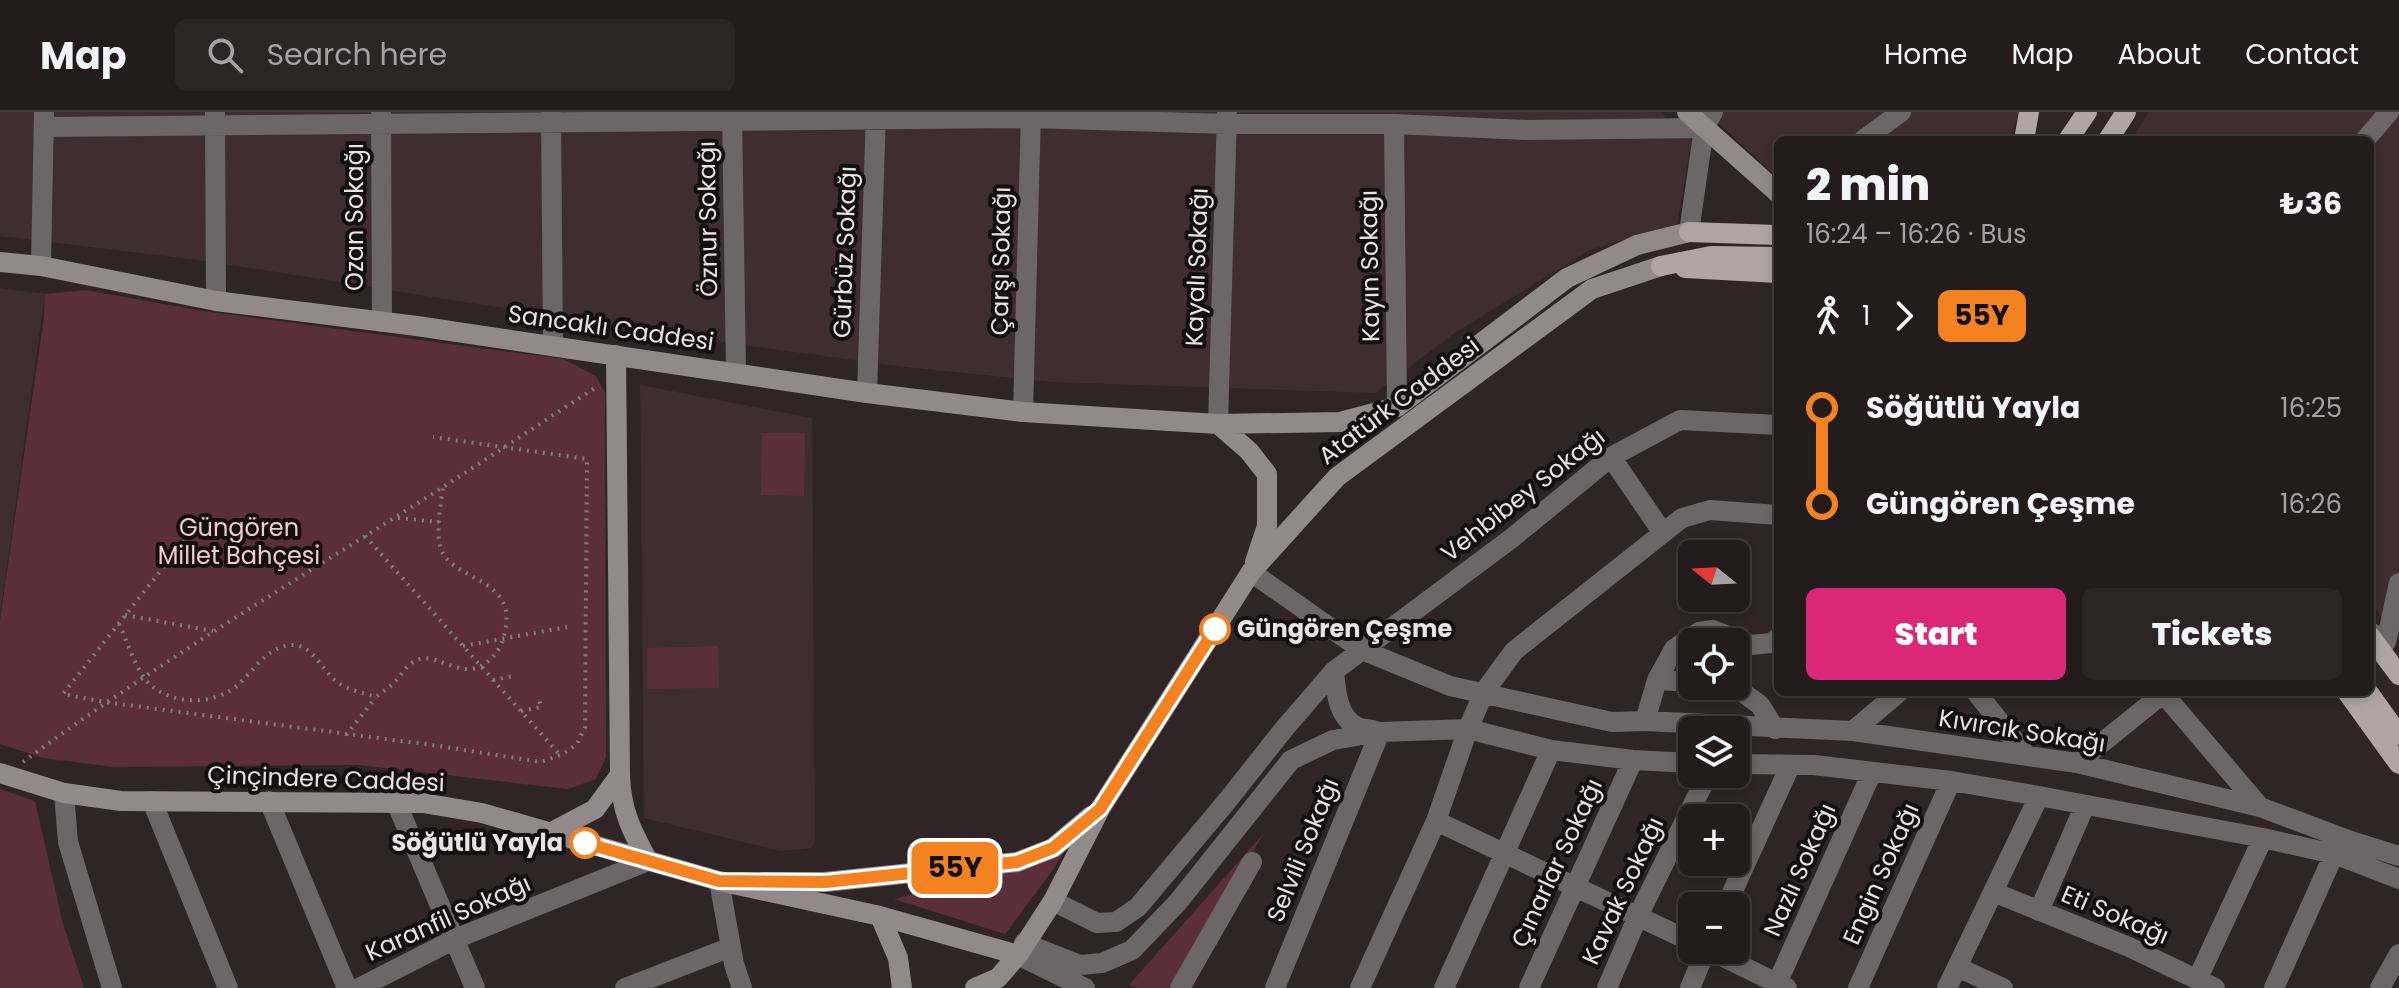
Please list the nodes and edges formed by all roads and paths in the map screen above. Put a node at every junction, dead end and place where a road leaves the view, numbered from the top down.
1 (1687, 112) edge
2 (1901, 112) edge
3 (2029, 112) edge
4 (2087, 112) edge
5 (2126, 112) edge
6 (2389, 112) edge
7 (1031, 115) edge
8 (876, 116) edge
9 (551, 117) edge
10 (732, 117) edge
11 (1117, 117) edge
12 (381, 118) edge
13 (1227, 118) edge
14 (215, 119) edge
15 (44, 120) edge
16 (1708, 120) edge
17 (1394, 124) junction
18 (1868, 136) edge
19 (2025, 136) edge
20 (2071, 136) edge
21 (2111, 136) edge
22 (2368, 136) edge
23 (1774, 189) edge
24 (1689, 232) junction
25 (1774, 235) edge
26 (1774, 257) edge
27 (0, 262) edge
28 (41, 266) junction
29 (1661, 266) junction
30 (1774, 273) edge
31 (216, 301) junction
32 (382, 322) junction
33 (553, 346) junction
34 (616, 365) junction
35 (736, 373) junction
36 (867, 393) junction
37 (1397, 407) junction
38 (1023, 412) junction
39 (1218, 424) junction
40 (1774, 425) edge
41 (433, 437) dead end
42 (505, 447) junction
43 (1611, 457) junction
44 (443, 487) junction
45 (1774, 515) edge
46 (204, 516) dead end
47 (395, 518) junction
48 (439, 522) junction
49 (1663, 533) junction
50 (365, 536) junction
51 (1251, 572) junction
52 (2399, 583) edge
53 (125, 615) junction
54 (119, 624) junction
55 (567, 627) dead end
56 (213, 631) junction
57 (535, 633) junction
58 (2375, 637) edge
59 (503, 639) junction
60 (1774, 641) edge
61 (537, 642) dead end
62 (463, 646) junction
63 (1362, 650) junction
64 (2399, 660) edge
65 (481, 666) junction
66 (1334, 671) junction
67 (2399, 675) edge
68 (513, 676) dead end
69 (143, 677) junction
70 (493, 680) junction
71 (1657, 680) junction
72 (1678, 681) edge
73 (1484, 692) junction
74 (1894, 696) edge
75 (1979, 696) edge
76 (2158, 696) edge
77 (2166, 696) edge
78 (2350, 696) edge
79 (2371, 696) edge
80 (376, 697) junction
81 (1750, 698) edge
82 (539, 699) dead end
83 (104, 702) junction
84 (521, 711) junction
85 (1645, 721) junction
86 (1468, 729) junction
87 (1775, 729) junction
88 (1853, 731) junction
89 (1380, 732) junction
90 (346, 735) junction
91 (2399, 735) edge
92 (1551, 750) junction
93 (560, 755) junction
94 (2026, 755) junction
95 (1633, 760) junction
96 (1678, 762) edge
97 (2077, 763) junction
98 (2399, 764) edge
99 (1750, 765) edge
100 (1790, 766) junction
101 (1872, 772) junction
102 (2, 774) edge
103 (620, 775) junction
104 (1951, 781) junction
105 (1701, 788) edge
106 (64, 793) junction
107 (2039, 796) junction
108 (152, 801) junction
109 (269, 801) junction
110 (396, 802) junction
111 (2085, 805) junction
112 (2260, 807) junction
113 (1100, 809) junction
114 (1436, 821) junction
115 (550, 833) junction
116 (2263, 838) junction
117 (1505, 853) junction
118 (2334, 854) junction
119 (2399, 856) edge
120 (648, 861) junction
121 (1252, 862) dead end
122 (2399, 879) edge
123 (719, 881) junction
124 (1574, 885) junction
125 (1732, 892) edge
126 (1993, 892) junction
127 (1053, 901) junction
128 (2039, 911) junction
129 (880, 916) junction
130 (1638, 916) junction
131 (1678, 935) edge
132 (455, 939) junction
133 (731, 947) junction
134 (1021, 949) junction
135 (2399, 954) edge
136 (1701, 964) edge
137 (1735, 964) edge
138 (1957, 967) junction
139 (999, 983) edge
140 (2206, 984) edge
141 (1779, 986) edge
142 (112, 988) edge
143 (228, 988) edge
144 (347, 988) edge
145 (359, 988) edge
146 (475, 988) edge
147 (625, 988) edge
148 (742, 988) edge
149 (902, 988) edge
150 (975, 988) edge
151 (1085, 988) edge
152 (1180, 988) edge
153 (1275, 988) edge
154 (1360, 988) edge
155 (1444, 988) edge
156 (1529, 988) edge
157 (1607, 988) edge
158 (1690, 988) edge
159 (1858, 988) edge
160 (1947, 988) edge
161 (2003, 988) edge
162 (2274, 988) edge
163 (2380, 988) edge

1 - 16 main road
2 - 18 street
3 - 19 main road
4 - 20 main road
5 - 21 main road
6 - 22 street
7 - 8 street
7 - 11 street
7 - 38 street, Çarşı Sokağı
8 - 10 street
8 - 36 street, Gürbüz Sokağı
9 - 10 street
9 - 12 street
9 - 33 street
10 - 35 street, Öznur Sokağı
11 - 13 street
12 - 14 street
12 - 32 street, Ozan Sokağı
13 - 17 street
13 - 39 street, Kayalı Sokağı
14 - 15 street
14 - 31 street
15 - 28 street
16 - 17 street
16 - 23 main road
16 - 24 street
17 - 37 street, Kayın Sokağı
24 - 25 main road
24 - 37 main road, Atatürk Caddesi
26 - 29 main road
27 - 28 main road, Sancaklı Caddesi
28 - 31 main road, Sancaklı Caddesi
29 - 30 main road
29 - 51 main road, Atatürk Caddesi
31 - 32 main road, Sancaklı Caddesi
32 - 33 main road, Sancaklı Caddesi
33 - 34 main road, Sancaklı Caddesi
34 - 35 main road, Sancaklı Caddesi
34 - 42 path
34 - 103 main road
35 - 36 main road, Sancaklı Caddesi
36 - 38 main road, Sancaklı Caddesi
37 - 39 main road, Sancaklı Caddesi
38 - 39 main road, Sancaklı Caddesi
39 - 51 main road
40 - 43 street, Vehbibey Sokağı
41 - 42 path
42 - 44 path
42 - 93 path
43 - 49 street
43 - 63 street, Vehbibey Sokağı
44 - 47 path
44 - 48 path
45 - 49 street
46 - 53 path
47 - 48 path
47 - 50 path
48 - 59 path
49 - 73 street
50 - 56 path
50 - 62 path
51 - 63 street, Kıvırcık Sokağı
51 - 113 main road, Atatürk Caddesi
52 - 58 street
53 - 54 path
53 - 56 path
54 - 69 path
54 - 83 path
55 - 57 path
56 - 69 path
57 - 59 path
57 - 61 path
58 - 64 main road
58 - 67 main road
59 - 62 path
59 - 65 path
60 - 71 street
62 - 65 path
63 - 66 street, Vehbibey Sokağı
63 - 73 street, Kıvırcık Sokağı
65 - 70 path
65 - 80 path
66 - 89 street
66 - 127 street, Vehbibey Sokağı
68 - 70 path
69 - 80 path
69 - 83 path
70 - 84 path
71 - 72 street
71 - 85 street
73 - 85 street, Kıvırcık Sokağı
73 - 86 street
74 - 88 street
75 - 94 street
76 - 97 street
77 - 112 street
78 - 98 main road
79 - 91 main road
80 - 90 path
81 - 87 street
82 - 84 path
83 - 90 path
83 - 102 path
84 - 93 path
85 - 87 street, Kıvırcık Sokağı
86 - 89 street
86 - 92 street
86 - 114 street
87 - 88 street, Kıvırcık Sokağı
88 - 94 street, Kıvırcık Sokağı
89 - 134 street
89 - 153 street, Selvili Sokağı
90 - 93 path
92 - 95 street
92 - 117 street
94 - 97 street, Kıvırcık Sokağı
95 - 96 street
95 - 124 street, Çınarlar Sokağı
97 - 112 street, Kıvırcık Sokağı
99 - 100 street
100 - 101 street
100 - 125 street
101 - 104 street
101 - 141 street, Nazlı Sokağı
102 - 106 main road, Çinçindere Caddesi
103 - 115 main road
103 - 120 main road
104 - 107 street
104 - 159 street, Engin Sokağı
105 - 130 street, Kavak Sokağı
106 - 108 main road, Çinçindere Caddesi
106 - 142 street
107 - 111 street
107 - 126 street
108 - 109 main road, Çinçindere Caddesi
108 - 143 street
109 - 110 main road, Çinçindere Caddesi
109 - 144 street
110 - 115 main road, Çinçindere Caddesi
110 - 132 street
111 - 116 street
111 - 128 street
112 - 119 street, Kıvırcık Sokağı
113 - 123 main road
113 - 127 main road, Atatürk Caddesi
114 - 117 street
114 - 154 street
115 - 120 main road, Çinçindere Caddesi
116 - 118 street
116 - 140 street
117 - 124 street
117 - 155 street
118 - 122 street
118 - 162 street
120 - 123 main road, Çinçindere Caddesi
120 - 132 street, Karanfil Sokağı
121 - 152 street
123 - 129 main road, Çinçindere Caddesi
123 - 133 street
124 - 130 street
124 - 156 street, Çınarlar Sokağı
126 - 128 street, Eti Sokağı
126 - 138 street
127 - 134 main road, Atatürk Caddesi
128 - 140 street, Eti Sokağı
129 - 134 main road, Çinçindere Caddesi
129 - 149 main road
130 - 131 street
130 - 157 street, Kavak Sokağı
132 - 145 street, Karanfil Sokağı
132 - 146 street
133 - 147 street
133 - 148 street
134 - 139 main road, Atatürk Caddesi
134 - 151 street
135 - 163 street
136 - 158 street
137 - 141 street
138 - 160 street
138 - 161 street
139 - 150 main road, Atatürk Caddesi

